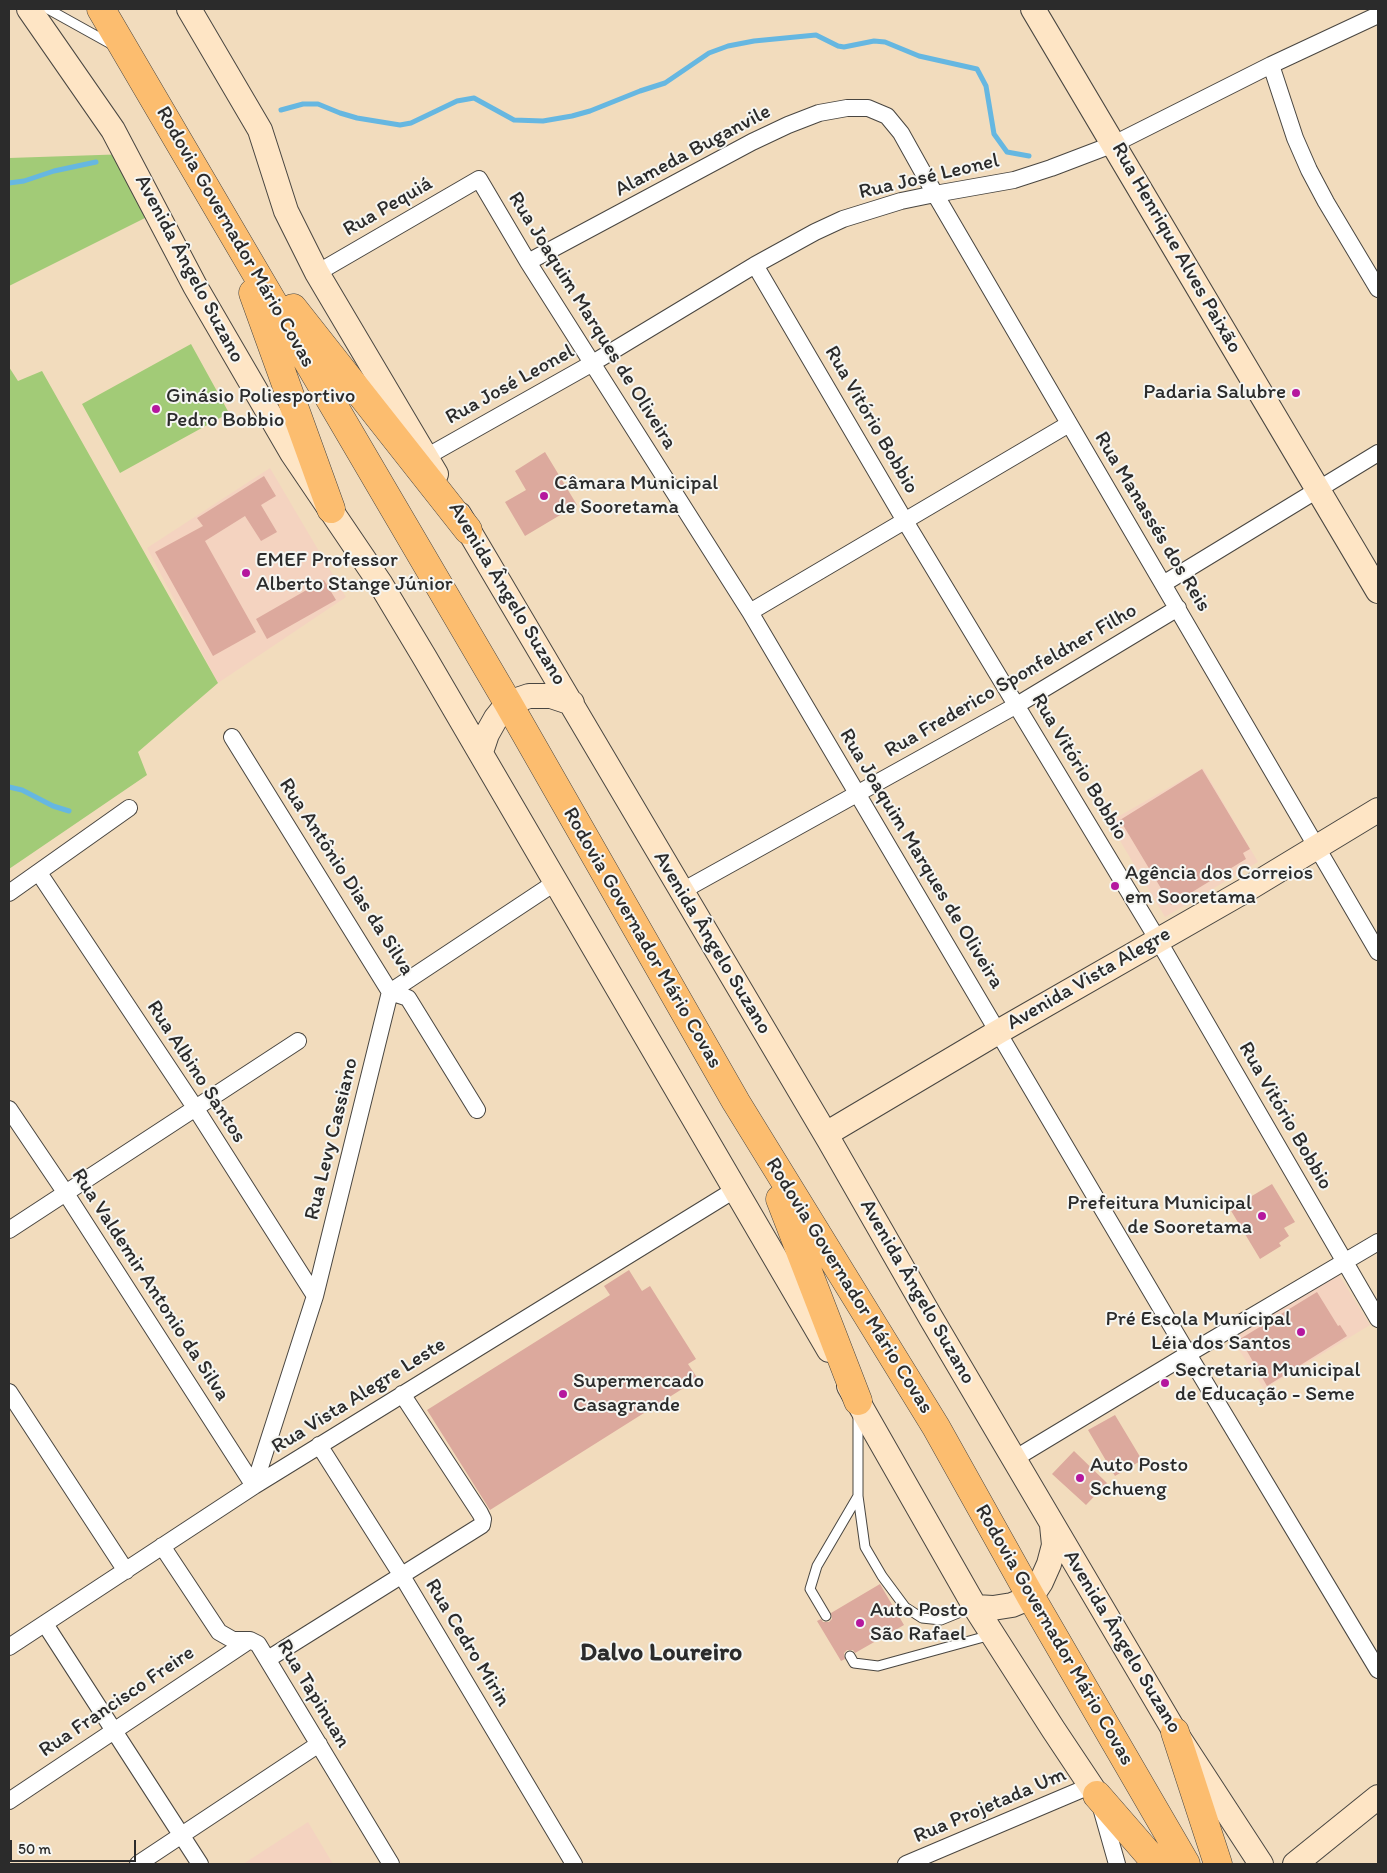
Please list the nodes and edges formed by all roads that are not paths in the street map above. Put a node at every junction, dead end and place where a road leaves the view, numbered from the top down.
1 (29, 9) edge
2 (48, 9) edge
3 (102, 9) edge
4 (189, 9) edge
5 (1033, 9) edge
6 (1372, 14) edge
7 (130, 57) junction
8 (1271, 65) junction
9 (887, 116) joint
10 (1114, 144) junction
11 (479, 179) joint
12 (935, 194) junction
13 (231, 230) junction
14 (528, 262) junction
15 (756, 265) junction
16 (1372, 265) edge
17 (317, 272) junction
18 (1378, 289) edge
19 (591, 364) junction
20 (1069, 424) junction
21 (1378, 453) edge
22 (426, 457) junction
23 (1318, 490) junction
24 (331, 509) junction
25 (905, 521) junction
26 (468, 530) junction
27 (1163, 584) junction
28 (1378, 592) edge
29 (1178, 608) junction
30 (750, 612) junction
31 (508, 703) junction
32 (572, 704) junction
33 (1016, 705) junction
34 (232, 737) dead end
35 (482, 752) junction
36 (858, 794) junction
37 (130, 808) dead end
38 (1378, 810) edge
39 (1318, 846) junction
40 (39, 873) junction
41 (556, 882) junction
42 (682, 891) junction
43 (9, 893) edge
44 (1158, 940) junction
45 (1378, 952) edge
46 (390, 992) junction
47 (998, 1032) junction
48 (298, 1042) dead end
49 (736, 1102) junction
50 (196, 1108) junction
51 (9, 1109) edge
52 (477, 1110) dead end
53 (826, 1134) junction
54 (736, 1189) junction
55 (65, 1192) junction
56 (9, 1230) edge
57 (1378, 1242) edge
58 (1344, 1262) junction
59 (315, 1296) junction
60 (1378, 1319) edge
61 (1188, 1354) junction
62 (9, 1392) edge
63 (402, 1394) junction
64 (858, 1401) junction
65 (319, 1445) junction
66 (1014, 1459) junction
67 (254, 1486) junction
68 (858, 1496) junction
69 (1052, 1524) junction
70 (162, 1546) junction
71 (126, 1571) junction
72 (402, 1576) junction
73 (1031, 1597) junction
74 (975, 1606) junction
75 (826, 1616) dead end
76 (44, 1624) junction
77 (993, 1634) junction
78 (250, 1640) junction
79 (9, 1647) edge
80 (850, 1656) dead end
81 (268, 1659) junction
82 (1378, 1670) edge
83 (115, 1730) junction
84 (1175, 1732) junction
85 (319, 1744) junction
86 (1094, 1790) junction
87 (1378, 1797) edge
88 (9, 1801) edge
89 (182, 1835) junction
90 (940, 1858) edge
91 (138, 1864) edge
92 (200, 1864) edge
93 (391, 1864) edge
94 (574, 1864) edge
95 (906, 1864) edge
96 (1117, 1864) edge
97 (1157, 1864) edge
98 (1186, 1864) edge
99 (1218, 1864) edge
100 (1261, 1864) edge
101 (1294, 1864) edge

1 - 24 main road, Avenida Ângelo Suzano
2 - 7 lane
3 - 7 highway, Rodovia Governador Mário Covas
4 - 17 main road, Avenida Ângelo Suzano
5 - 10 main road, Rua Henrique Alves Paixão
6 - 8 street, Rua José Leonel
7 - 13 highway, Rodovia Governador Mário Covas
8 - 10 street, Rua José Leonel
8 - 16 street
9 - 12 street, Rua Manassés dos Reis
9 - 14 street, Alameda Buganvile
10 - 12 street, Rua José Leonel
10 - 23 main road, Rua Henrique Alves Paixão
11 - 14 street, Rua Joaquim Marques de Oliveira
11 - 17 street, Rua Pequiá
12 - 15 street, Rua José Leonel
12 - 20 street, Rua Manassés dos Reis
13 - 24 highway
13 - 26 highway
13 - 31 highway, Rodovia Governador Mário Covas
14 - 19 street, Rua Joaquim Marques de Oliveira
15 - 19 street, Rua José Leonel
15 - 25 street, Rua Vitório Bobbio
16 - 18 street
17 - 22 main road, Avenida Ângelo Suzano
19 - 22 street, Rua José Leonel
19 - 30 street, Rua Joaquim Marques de Oliveira
20 - 25 street
20 - 27 street, Rua Manassés dos Reis
21 - 23 street
22 - 26 main road, Avenida Ângelo Suzano
23 - 27 street
23 - 28 main road, Rua Henrique Alves Paixão
24 - 35 main road, Avenida Ângelo Suzano
25 - 30 street
25 - 33 street, Rua Vitório Bobbio
26 - 32 main road, Avenida Ângelo Suzano
27 - 29 street, Rua Manassés dos Reis
29 - 33 street, Rua Frederico Sponfeldner Filho
29 - 39 street, Rua Manassés dos Reis
30 - 36 street, Rua Joaquim Marques de Oliveira
31 - 32 main road
31 - 35 main road
31 - 49 highway, Rodovia Governador Mário Covas
32 - 42 main road, Avenida Ângelo Suzano
33 - 36 street, Rua Frederico Sponfeldner Filho
33 - 44 street, Rua Vitório Bobbio
34 - 46 street, Rua Antônio Dias da Silva
35 - 41 main road, Avenida Ângelo Suzano
36 - 42 street, Rua Frederico Sponfeldner Filho
36 - 47 street, Rua Joaquim Marques de Oliveira
37 - 40 street
38 - 39 main road, Avenida Vista Alegre
39 - 44 main road, Avenida Vista Alegre
39 - 45 street, Rua Manassés dos Reis
40 - 43 street
40 - 50 street, Rua Albino Santos
41 - 46 street
41 - 54 main road, Avenida Ângelo Suzano
42 - 53 main road, Avenida Ângelo Suzano
44 - 47 main road, Avenida Vista Alegre
44 - 58 street, Rua Vitório Bobbio
46 - 52 street, Rua Antônio Dias da Silva
46 - 59 street, Rua Levy Cassiano
47 - 53 main road, Avenida Vista Alegre
47 - 61 street, Rua Joaquim Marques de Oliveira
48 - 50 street
49 - 64 highway
49 - 73 highway, Rodovia Governador Mário Covas
50 - 55 street
50 - 59 street, Rua Albino Santos
51 - 55 street, Rua Valdemir Antonio da Silva
53 - 66 main road, Avenida Ângelo Suzano
54 - 63 street, Rua Vista Alegre Leste
54 - 64 main road, Avenida Ângelo Suzano
55 - 56 street
55 - 67 street, Rua Valdemir Antonio da Silva
57 - 58 street
58 - 60 street, Rua Vitório Bobbio
58 - 61 street
59 - 67 street, Rua Levy Cassiano
61 - 66 street
61 - 82 street, Rua Joaquim Marques de Oliveira
62 - 71 street
63 - 65 street, Rua Vista Alegre Leste
63 - 72 street
64 - 68 lane
64 - 74 main road, Avenida Ângelo Suzano
65 - 67 street, Rua Vista Alegre Leste
65 - 72 street, Rua Cedro Mirin
66 - 69 main road, Avenida Ângelo Suzano
67 - 70 street, Rua Vista Alegre Leste
68 - 74 lane
68 - 75 lane
69 - 73 main road
69 - 84 main road, Avenida Ângelo Suzano
70 - 71 street, Rua Vista Alegre Leste
70 - 78 street, Rua Tapinuan
71 - 76 street, Rua Vista Alegre Leste
72 - 81 street
72 - 94 street, Rua Cedro Mirin
73 - 74 main road
73 - 98 highway, Rodovia Governador Mário Covas
74 - 77 main road, Avenida Ângelo Suzano
76 - 79 street, Rua Vista Alegre Leste
76 - 83 street
77 - 80 lane
77 - 86 main road, Avenida Ângelo Suzano
78 - 81 street, Rua Tapinuan
78 - 83 street, Rua Francisco Freire
81 - 85 street, Rua Tapinuan
83 - 88 street, Rua Francisco Freire
83 - 89 street
84 - 99 highway
84 - 100 main road, Avenida Ângelo Suzano
85 - 89 street
85 - 93 street, Rua Tapinuan
86 - 90 street, Rua Projetada Um
86 - 96 street
86 - 97 highway
87 - 101 main road
89 - 91 street
89 - 92 street
90 - 95 street, Rua Projetada Um

